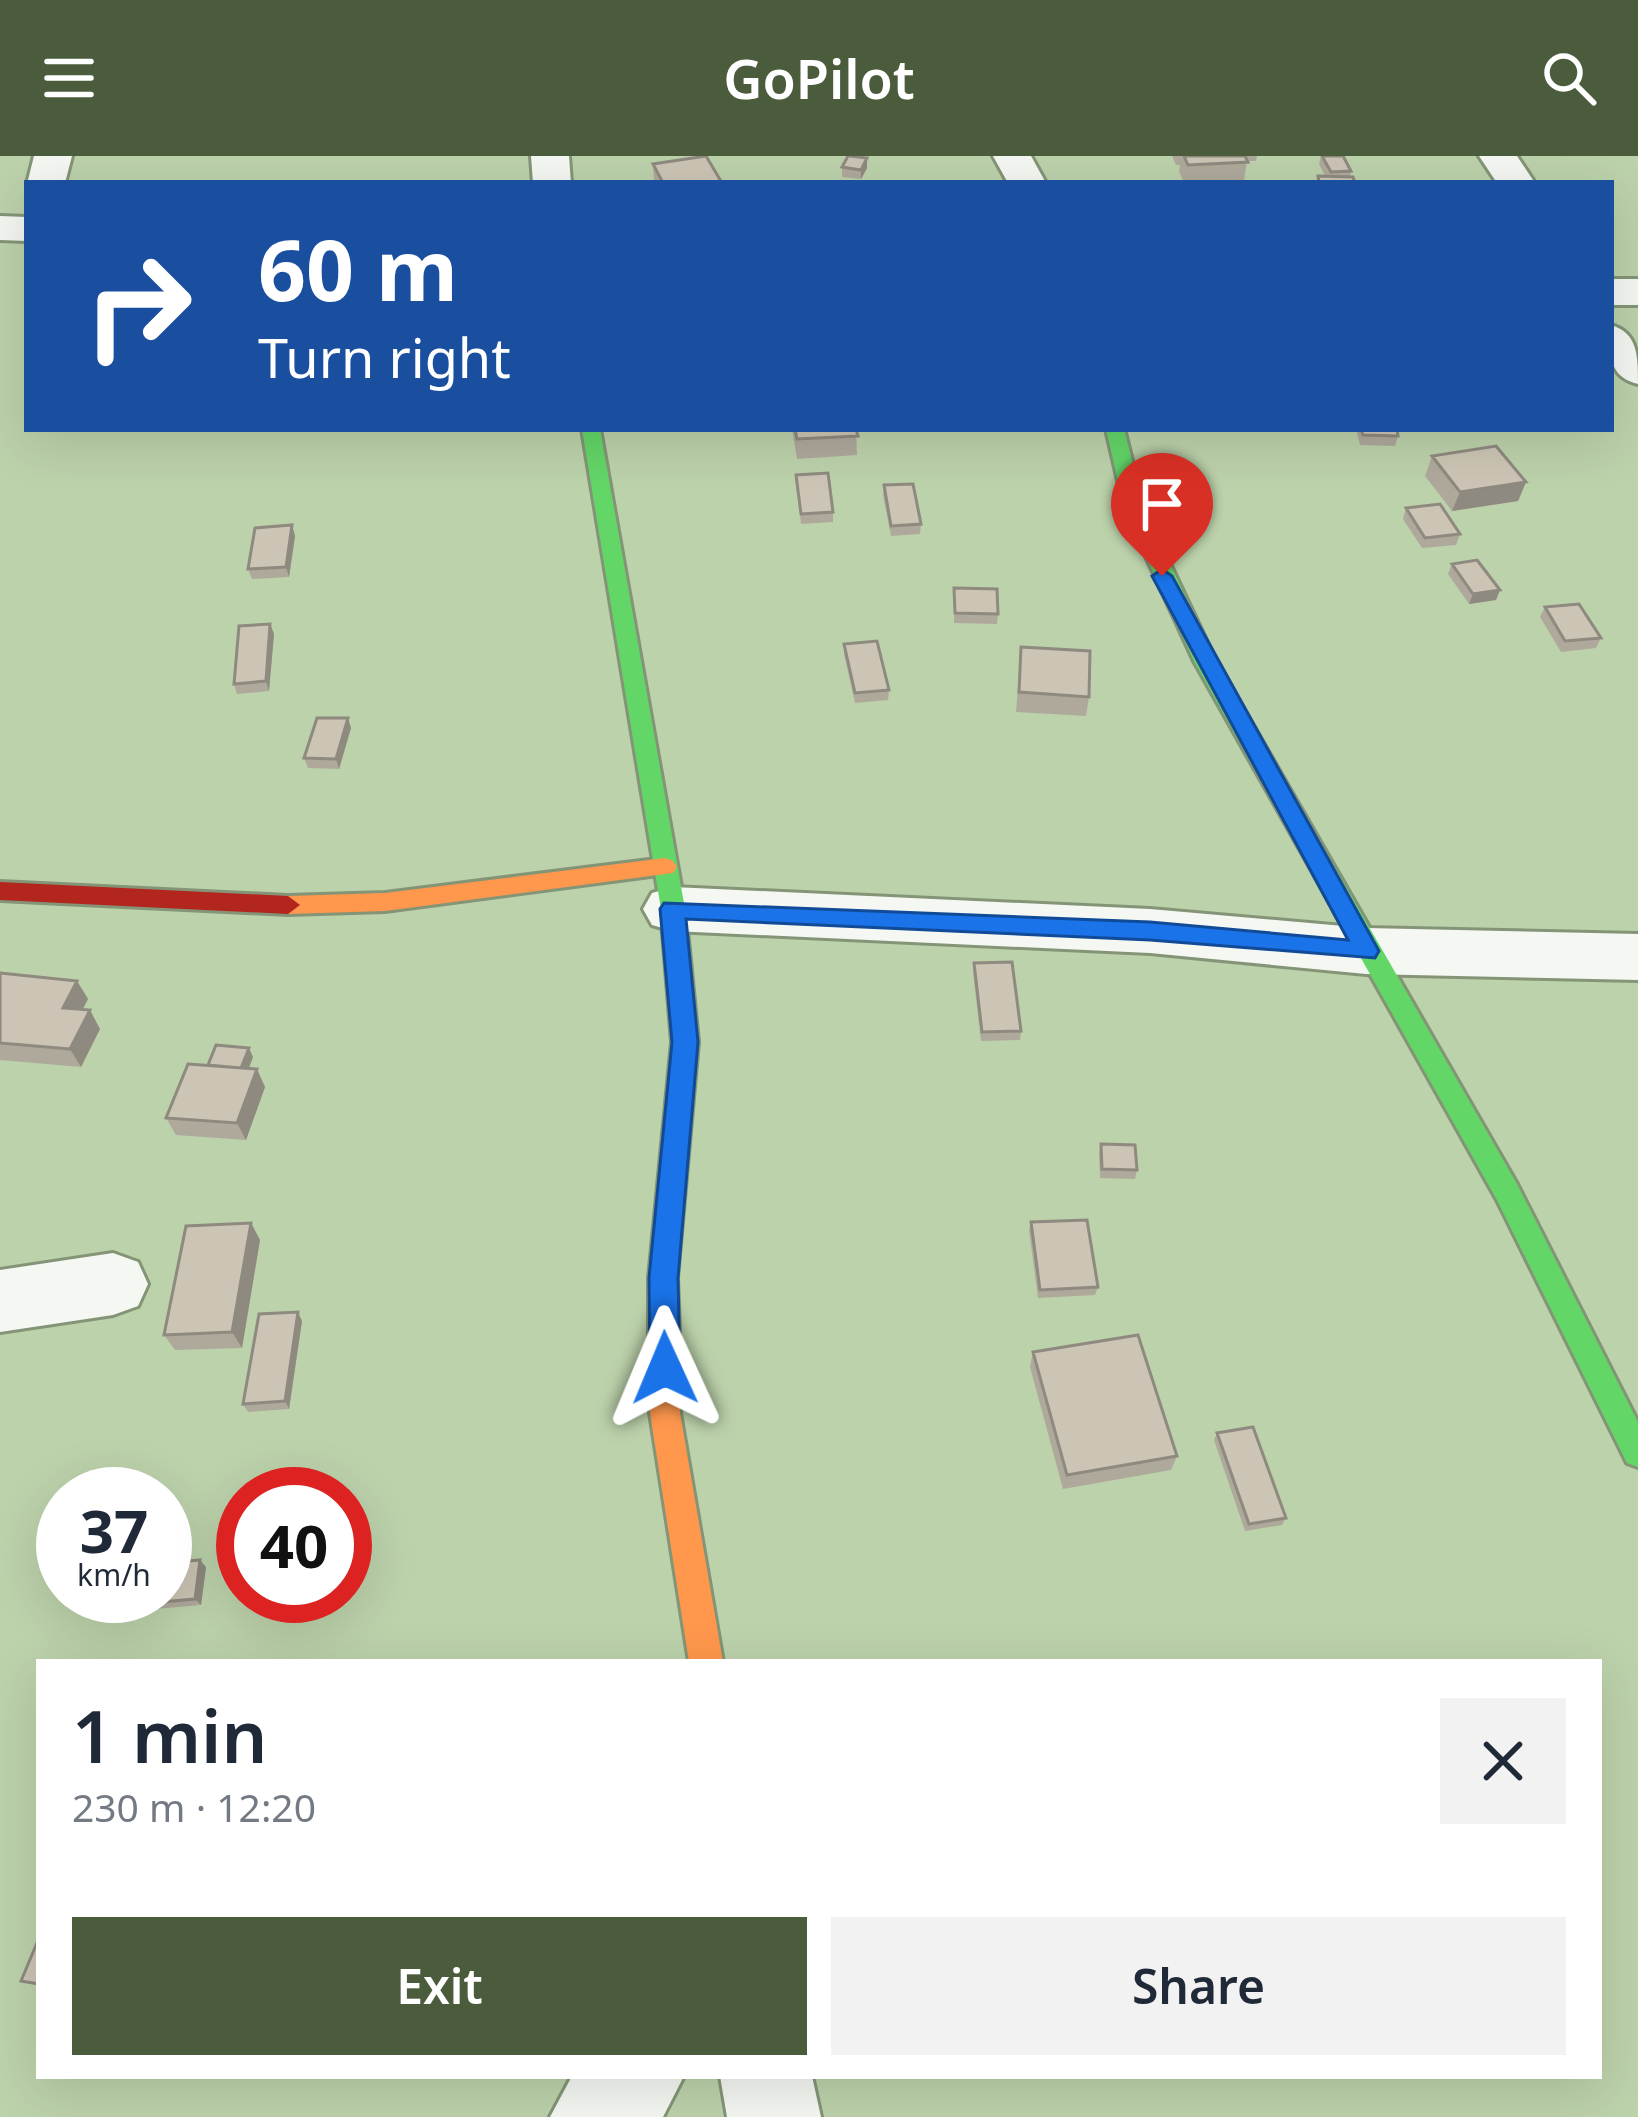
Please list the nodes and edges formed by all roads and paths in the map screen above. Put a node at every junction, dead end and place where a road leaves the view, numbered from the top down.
1 (1614, 342) edge
2 (1638, 371) edge
3 (592, 432) edge
4 (1116, 432) edge
5 (669, 888) junction
6 (0, 890) edge
7 (1366, 951) junction
8 (1638, 957) edge
9 (113, 1284) dead end
10 (0, 1301) edge
11 (1638, 1453) edge
12 (706, 1659) edge
13 (635, 2079) edge
14 (767, 2079) edge
15 (597, 2117) edge
16 (774, 2117) edge

1 - 2 street
3 - 5 street
4 - 7 street
5 - 6 street
5 - 7 street
5 - 12 street
7 - 8 street
7 - 11 street
9 - 10 street
13 - 15 street
14 - 16 street

